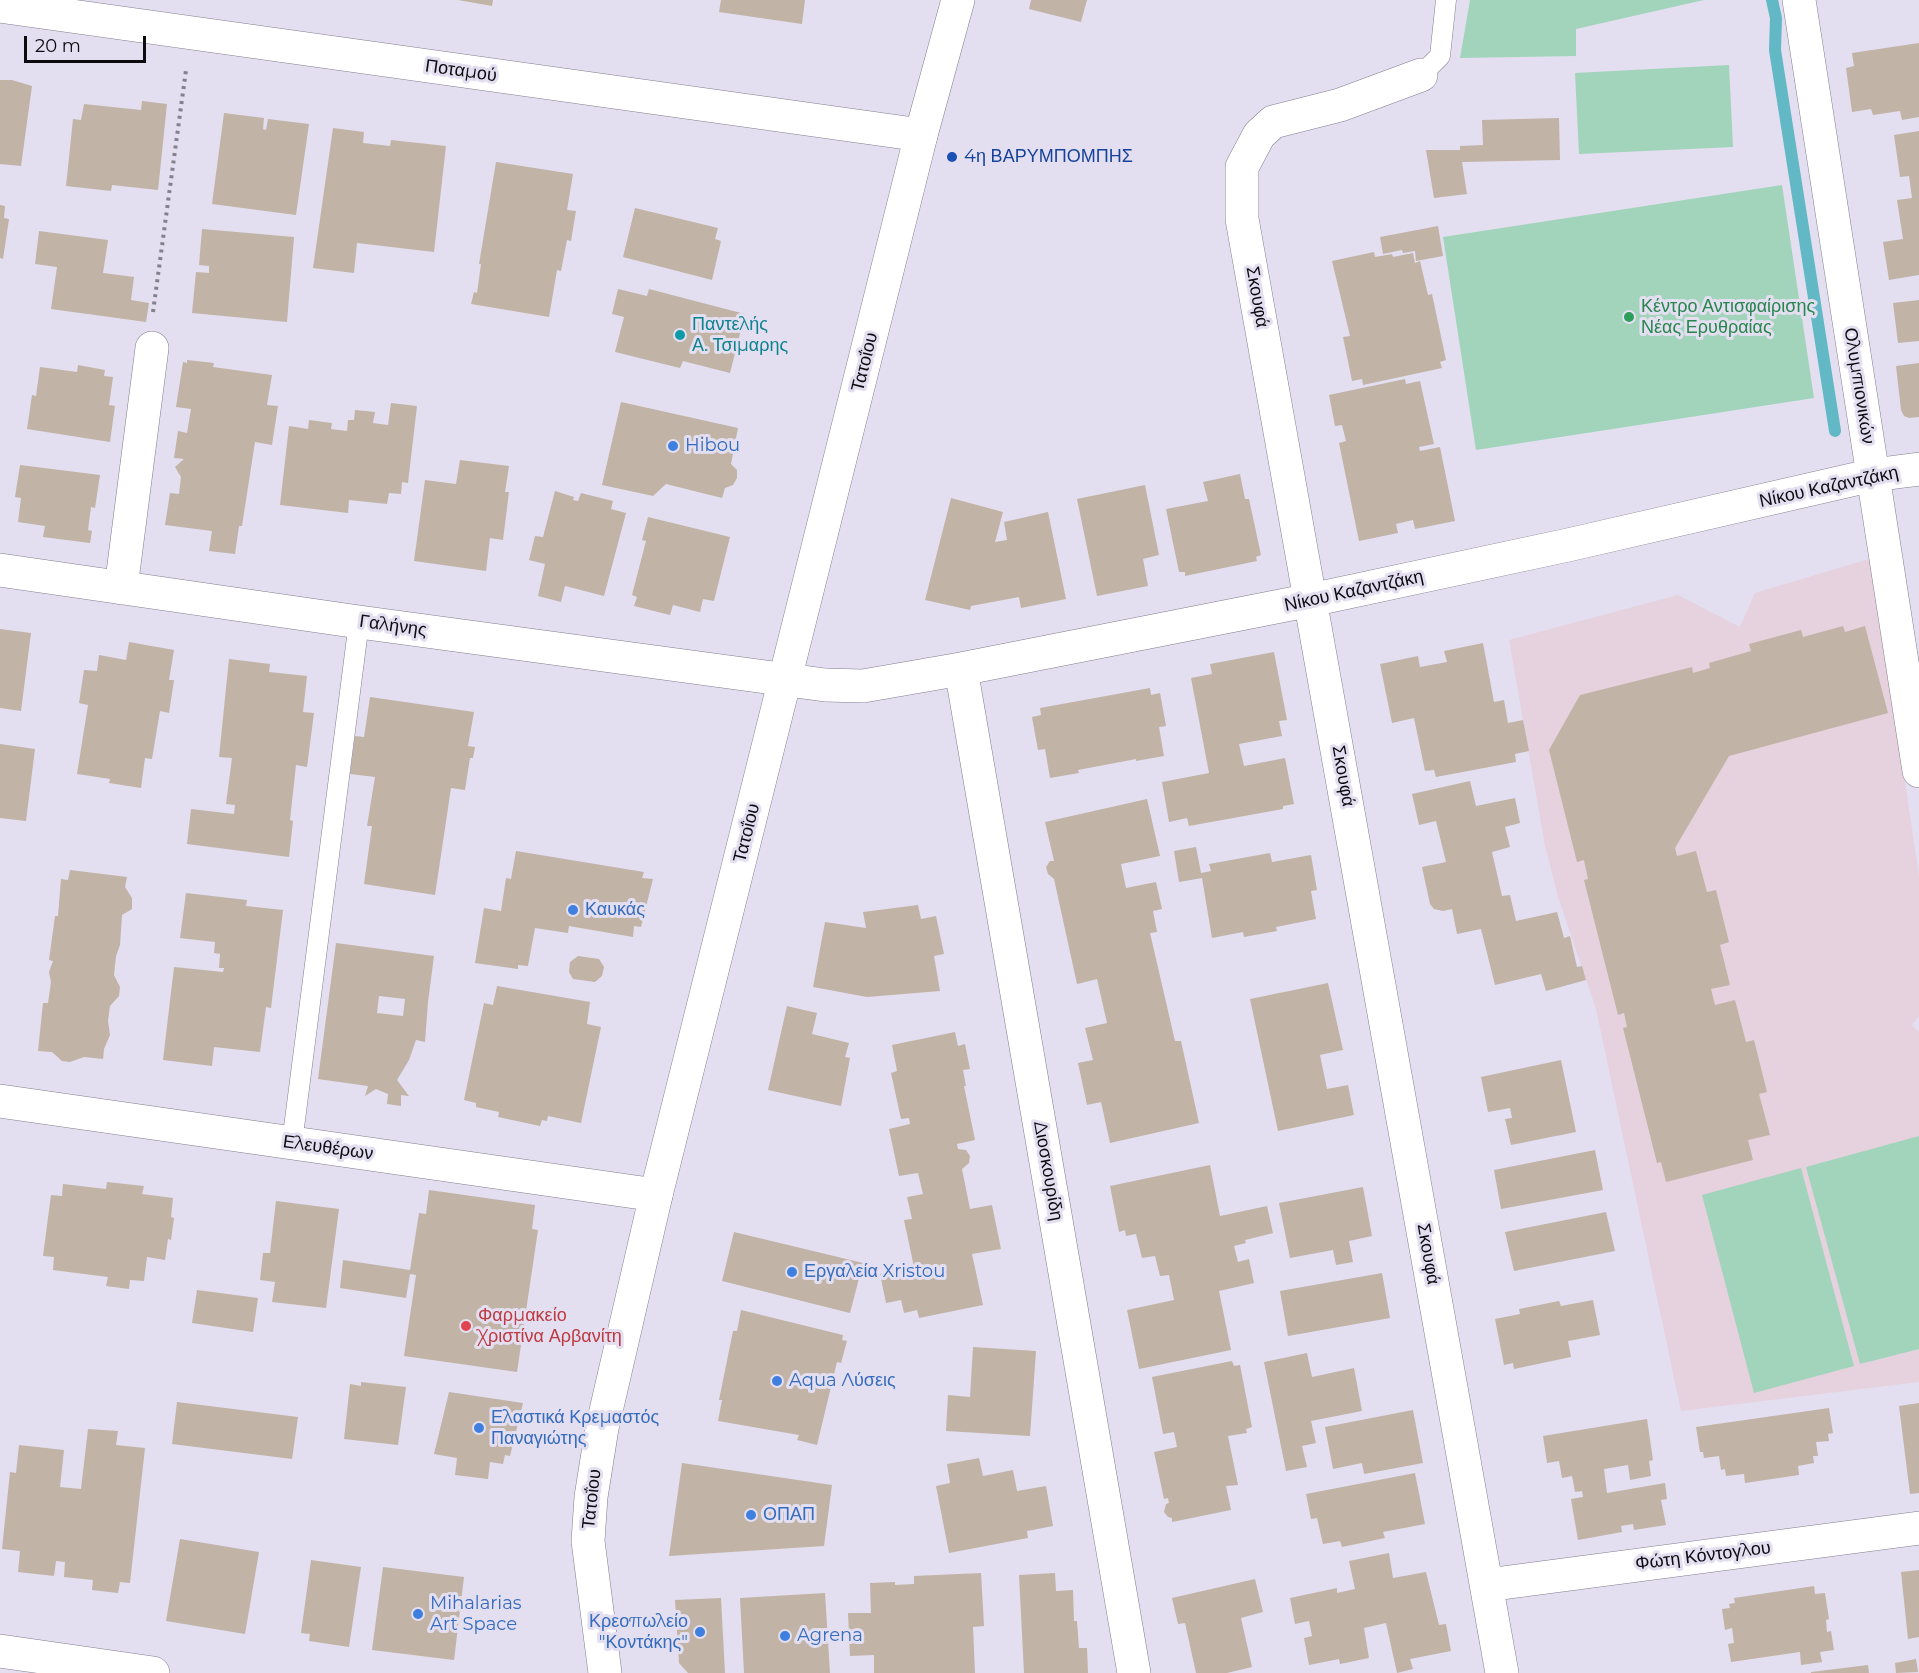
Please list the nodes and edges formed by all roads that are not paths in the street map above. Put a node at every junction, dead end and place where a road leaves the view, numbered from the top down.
1 (958, 0) edge
2 (1446, 0) edge
3 (1799, 0) edge
4 (0, 6) edge
5 (1421, 75) joint
6 (921, 135) junction
7 (152, 348) road end
8 (1919, 469) edge
9 (1873, 475) junction
10 (0, 570) edge
11 (121, 588) junction
12 (1311, 600) junction
13 (359, 622) junction
14 (961, 669) junction
15 (786, 679) junction
16 (1919, 771) edge
17 (0, 1101) edge
18 (292, 1143) junction
19 (656, 1195) junction
20 (1919, 1528) edge
21 (1487, 1585) junction
22 (0, 1651) edge
23 (153, 1673) edge
24 (605, 1673) edge
25 (1134, 1673) edge
26 (1502, 1673) edge

1 - 6 street, Τατοΐου
2 - 5 lane, Σκουφά
3 - 9 street, Ολυμπιονικών
4 - 6 street, Ποταμού
5 - 12 street, Σκουφά
6 - 15 street, Τατοΐου
7 - 11 street
8 - 9 street, Νίκου Καζαντζάκη
9 - 12 street, Νίκου Καζαντζάκη
9 - 16 street, Ολυμπιονικών
10 - 11 street, Γαλήνης
11 - 13 street, Γαλήνης
12 - 14 street, Νίκου Καζαντζάκη
12 - 21 street, Σκουφά
13 - 15 street, Γαλήνης
13 - 18 lane
14 - 15 street, Νίκου Καζαντζάκη
14 - 25 street, Διοσκουρίδη
15 - 19 street, Τατοΐου
17 - 18 street, Ελευθέρων
18 - 19 street, Ελευθέρων
19 - 24 street, Τατοΐου
20 - 21 street, Φώτη Κόντογλου
21 - 26 street, Σκουφά
22 - 23 street

